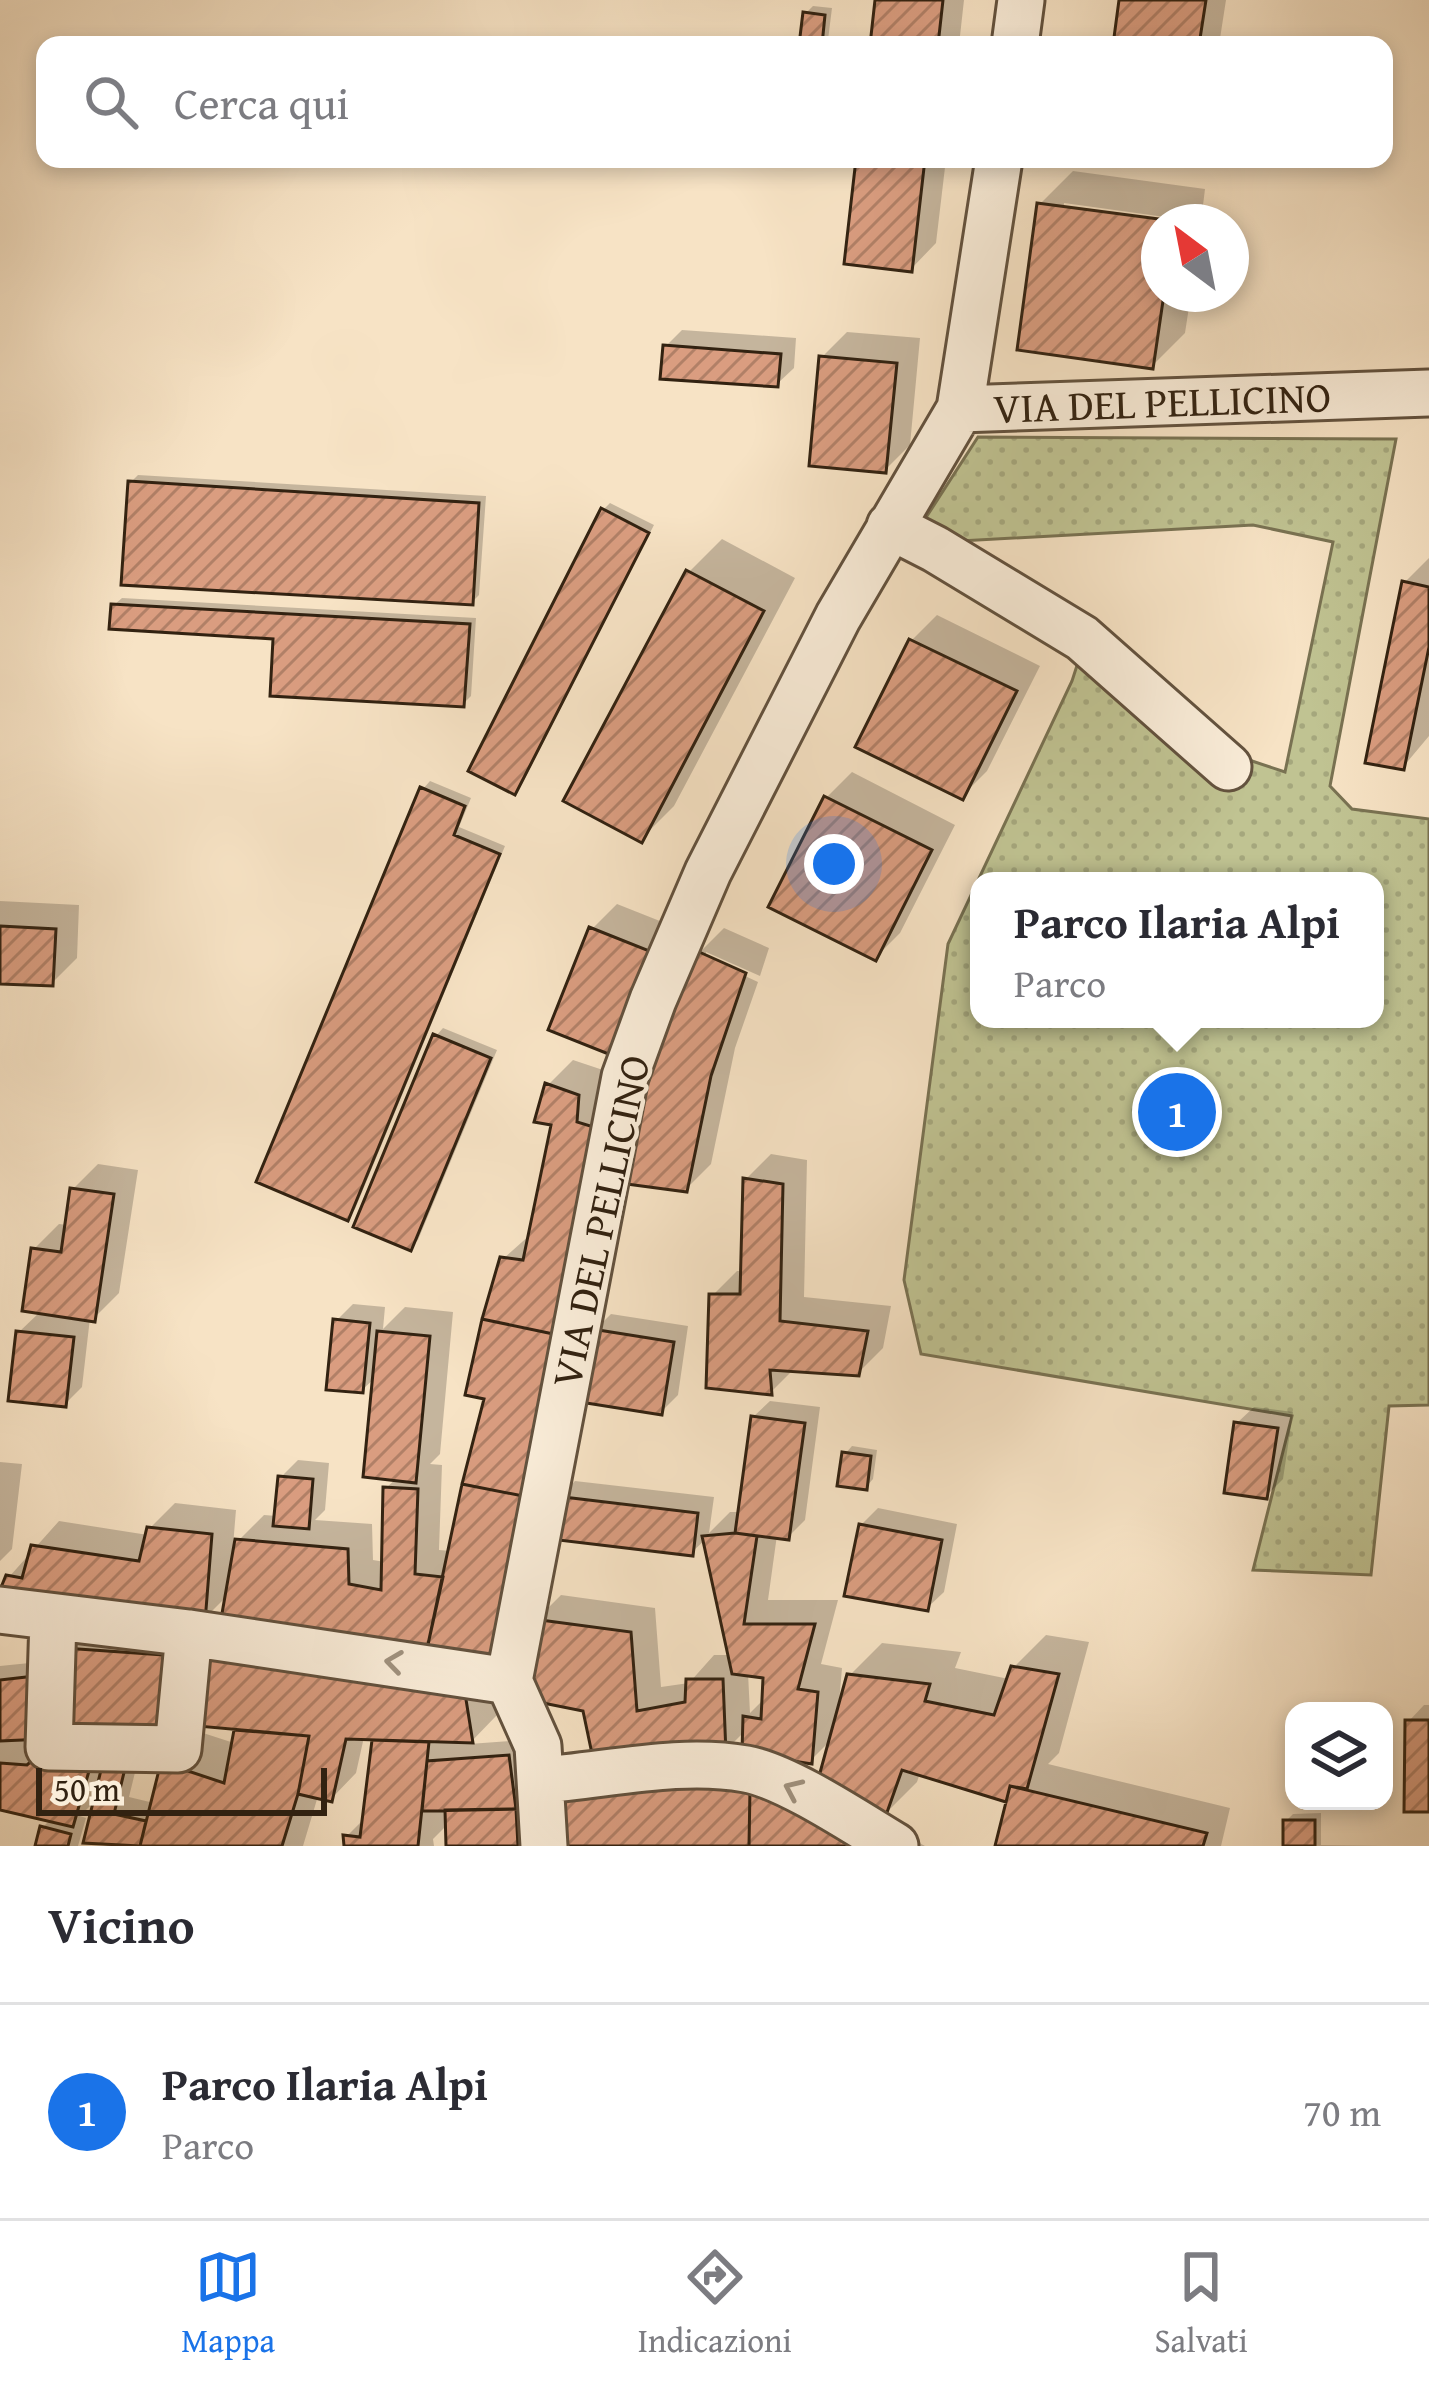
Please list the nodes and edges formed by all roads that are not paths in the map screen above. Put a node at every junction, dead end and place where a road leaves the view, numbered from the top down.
1 (1021, 0) edge
2 (1016, 36) edge
3 (998, 168) edge
4 (1429, 393) edge
5 (960, 409) junction
6 (890, 526) junction
7 (1228, 767) dead end
8 (32, 1615) edge
9 (188, 1633) junction
10 (0, 1648) edge
11 (509, 1681) junction
12 (541, 1780) junction
13 (544, 1846) edge
14 (895, 1846) edge

1 - 2 street
3 - 5 street
4 - 5 street, VIA DEL PELLICINO
5 - 6 street, VIA DEL PELLICINO
6 - 7 street
6 - 11 street, VIA DEL PELLICINO
8 - 9 street
8 - 9 street
8 - 10 street
11 -> 9 street
11 - 12 street
12 - 13 street
14 -> 12 street

